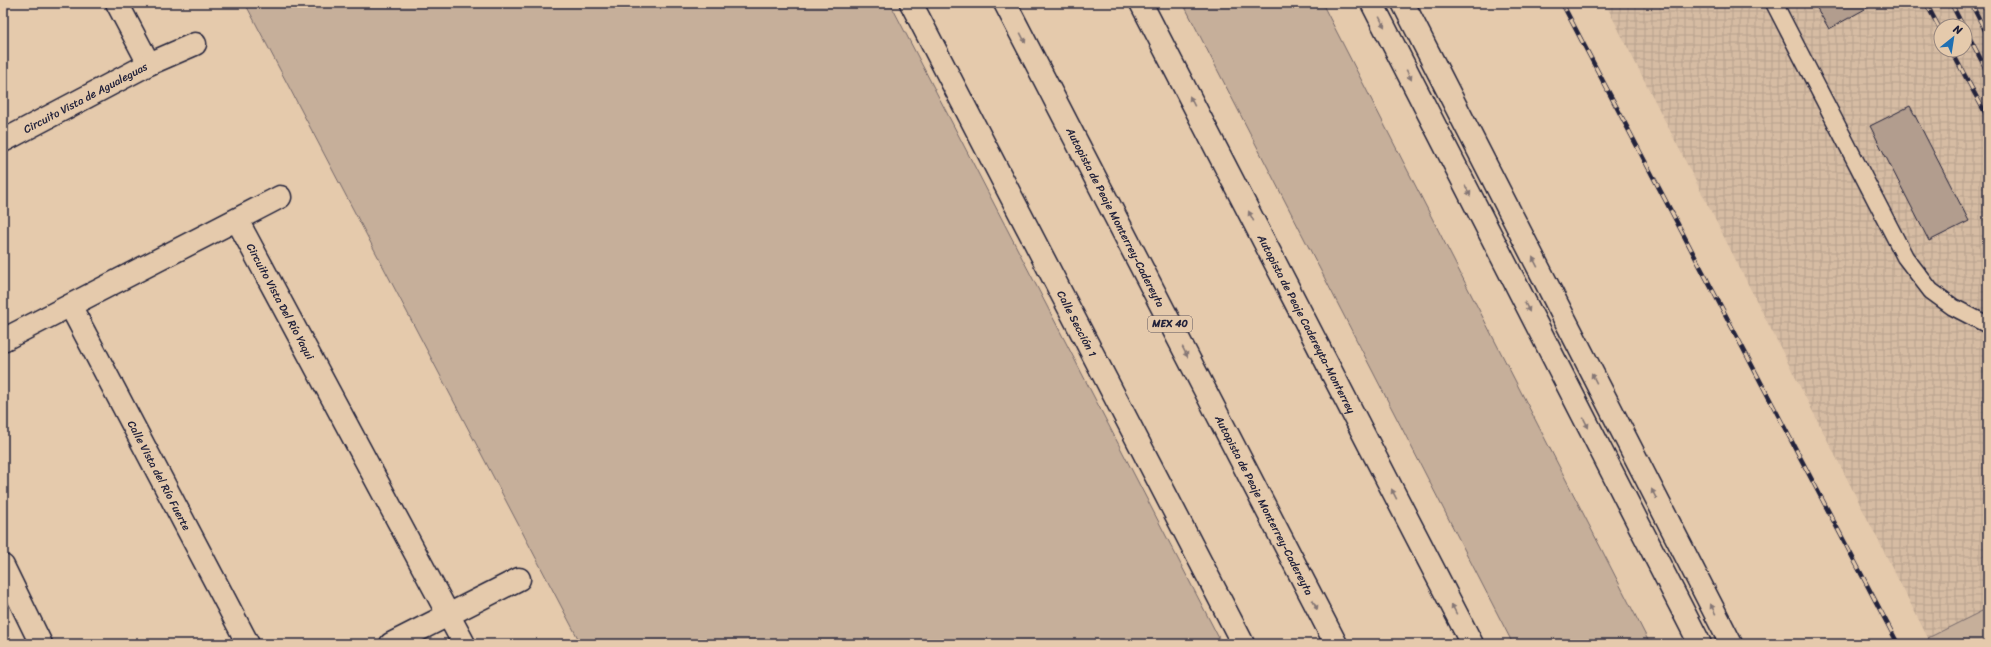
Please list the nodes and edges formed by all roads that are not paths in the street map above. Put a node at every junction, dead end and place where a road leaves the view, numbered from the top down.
1 (118, 3) edge
2 (911, 3) edge
3 (1005, 3) edge
4 (1141, 3) edge
5 (1372, 3) edge
6 (1403, 3) edge
7 (1774, 3) edge
8 (195, 44) dead end
9 (149, 64) junction
10 (3, 141) edge
11 (280, 197) dead end
12 (237, 220) junction
13 (71, 306) junction
14 (1988, 325) edge
15 (3, 340) edge
16 (3, 566) edge
17 (519, 579) dead end
18 (449, 614) junction
19 (41, 644) edge
20 (248, 644) edge
21 (391, 644) edge
22 (464, 644) edge
23 (1243, 644) edge
24 (1336, 644) edge
25 (1472, 644) edge
26 (1700, 644) edge
27 (1731, 644) edge

1 - 9 main road, Circuito Vista de Agualeguas
2 - 23 main road, Calle Sección 1
3 -> 24 main road, Autopista de Peaje Monterrey-Cadereyta / MEX 40
25 -> 4 main road, Autopista de Peaje Cadereyta-Monterrey
5 -> 26 main road
27 -> 6 main road
7 - 14 lane
8 - 9 main road
9 - 10 main road, Circuito Vista de Agualeguas
11 - 12 main road
12 - 13 main road
12 - 18 main road, Circuito Vista Del Río Yaqui
13 - 15 main road
13 - 20 main road, Calle Vista del Río Fuerte
16 - 19 main road
17 - 18 main road
18 - 21 main road
18 - 22 main road, Circuito Vista Del Río Yaqui

